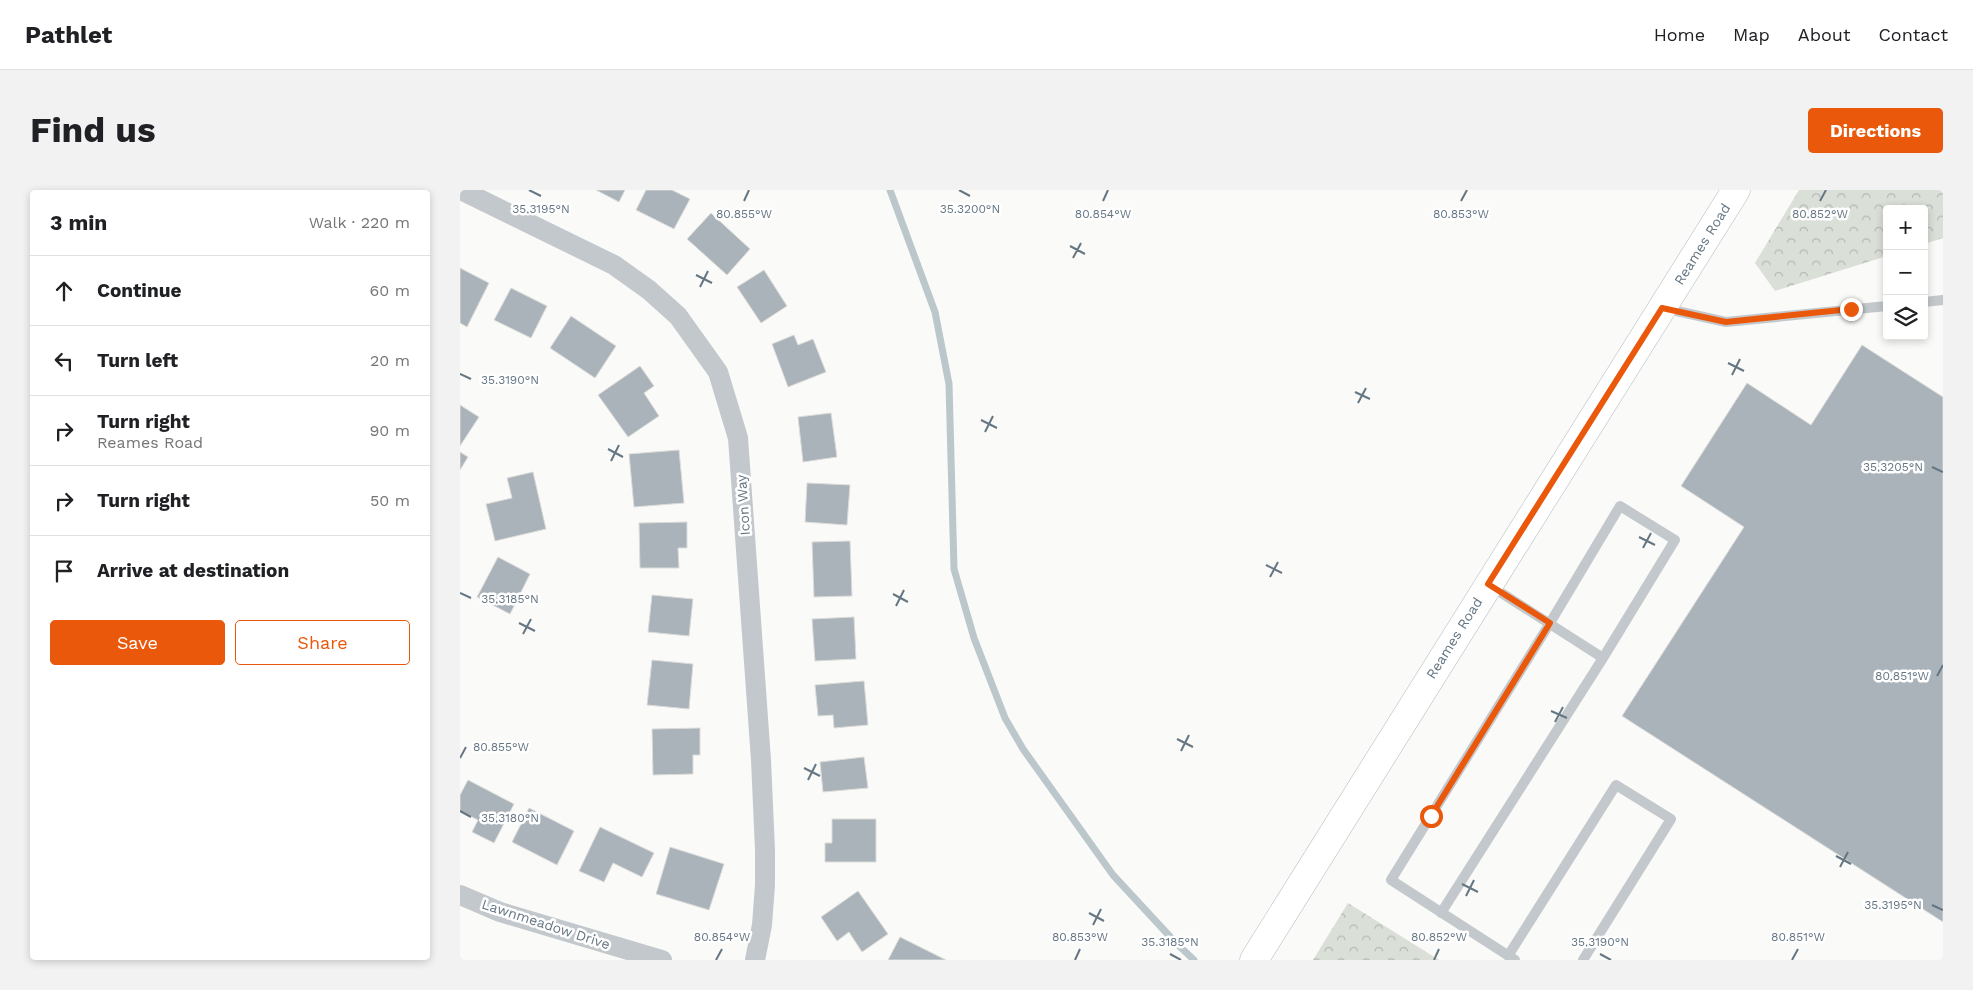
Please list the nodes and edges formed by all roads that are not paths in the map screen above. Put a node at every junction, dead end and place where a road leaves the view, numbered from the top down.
1 (461, 190) edge
2 (1736, 190) edge
3 (1943, 300) edge
4 (1928, 302) edge
5 (1883, 306) edge
6 (1662, 308) junction
7 (1488, 584) junction
8 (1550, 623) junction
9 (1603, 658) junction
10 (460, 895) edge
11 (1441, 913) junction
12 (1512, 958) edge
13 (662, 960) edge
14 (755, 960) edge
15 (1254, 960) edge
16 (1583, 960) edge

1 - 14 street, Icon Way
2 - 6 main road, Reames Road
3 - 4 lane
5 - 6 lane
6 - 7 main road, Reames Road
7 - 8 lane
7 - 15 main road, Reames Road
8 - 9 lane
8 - 9 lane
8 - 11 lane
9 - 11 lane
10 - 13 street, Lawnmeadow Drive
11 - 12 lane
12 - 16 lane

